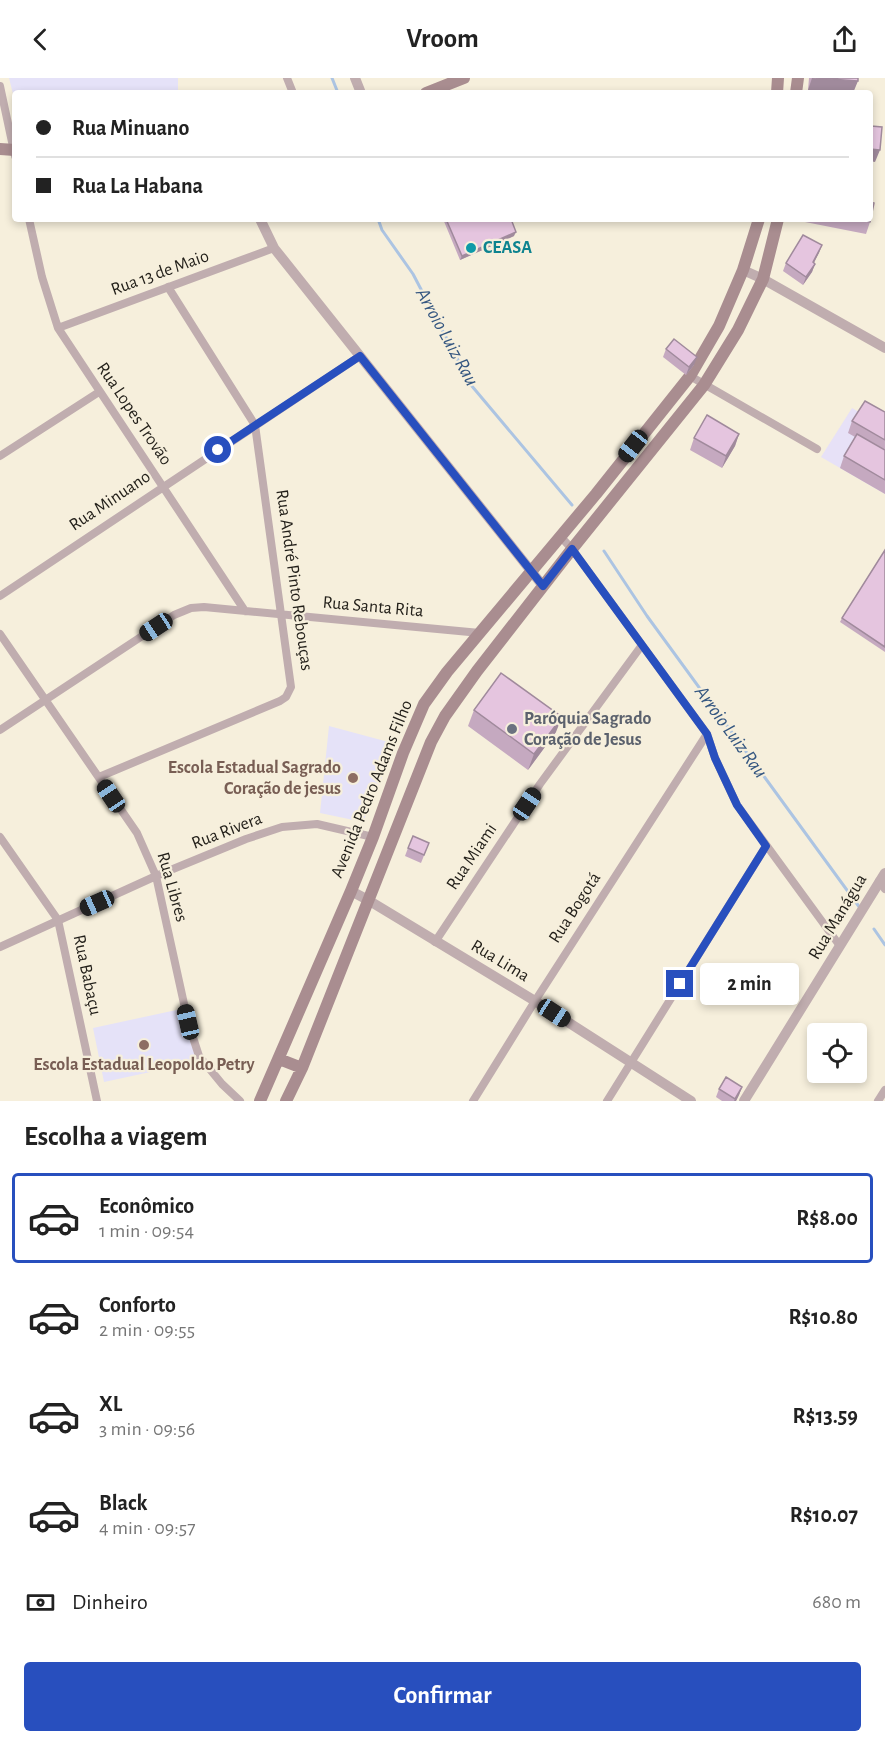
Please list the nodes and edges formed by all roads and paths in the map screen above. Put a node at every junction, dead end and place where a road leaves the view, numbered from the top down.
1 (464, 78) edge
2 (0, 86) edge
3 (434, 90) edge
4 (12, 139) edge
5 (30, 222) edge
6 (261, 222) edge
7 (758, 222) edge
8 (777, 222) edge
9 (274, 248) junction
10 (743, 270) junction
11 (763, 279) junction
12 (168, 287) junction
13 (58, 328) junction
14 (885, 348) edge
15 (360, 356) junction
16 (690, 375) junction
17 (704, 385) junction
18 (99, 393) junction
19 (255, 425) junction
20 (817, 449) dead end
21 (0, 456) edge
22 (619, 464) junction
23 (632, 474) junction
24 (162, 486) junction
25 (561, 536) junction
26 (572, 549) junction
27 (531, 572) junction
28 (543, 586) junction
29 (0, 596) edge
30 (245, 611) junction
31 (282, 615) junction
32 (480, 633) junction
33 (0, 634) edge
34 (642, 645) junction
35 (45, 700) junction
36 (0, 730) edge
37 (707, 734) junction
38 (99, 777) junction
39 (0, 837) edge
40 (373, 837) junction
41 (766, 846) junction
42 (156, 876) junction
43 (883, 881) edge
44 (351, 891) junction
45 (368, 900) junction
46 (58, 920) junction
47 (435, 942) junction
48 (840, 946) junction
49 (0, 947) edge
50 (309, 992) junction
51 (328, 1000) junction
52 (535, 1001) junction
53 (279, 1059) junction
54 (630, 1063) junction
55 (302, 1068) junction
56 (885, 1090) edge
57 (97, 1101) edge
58 (240, 1101) edge
59 (260, 1101) edge
60 (286, 1101) edge
61 (473, 1101) edge
62 (607, 1101) edge
63 (691, 1101) edge
64 (744, 1101) edge
65 (878, 1101) edge

1 - 3 main road
2 - 4 street
5 - 13 street, Rua Lopes Trovão
6 - 9 street
7 - 10 main road, Avenida Pedro Adams Filho
8 - 11 main road, Avenida Pedro Adams Filho
9 - 12 street, Rua 13 de Maio
9 - 15 street
10 - 11 street
10 - 16 main road, Avenida Pedro Adams Filho
11 - 14 street
11 - 17 main road, Avenida Pedro Adams Filho
12 - 13 street, Rua 13 de Maio
12 - 19 street, Rua André Pinto Rebouças
13 - 18 street, Rua Lopes Trovão
15 - 19 street, Rua Minuano
15 - 27 street
16 - 17 street
16 - 22 main road, Avenida Pedro Adams Filho
17 - 20 street
17 - 23 main road, Avenida Pedro Adams Filho
18 - 21 street
18 - 24 street, Rua Lopes Trovão
19 - 24 street, Rua Minuano
19 - 31 street, Rua André Pinto Rebouças
22 - 23 main road
22 - 25 main road, Avenida Pedro Adams Filho
23 - 26 main road, Avenida Pedro Adams Filho
24 - 29 street, Rua Minuano
24 - 30 street, Rua Lopes Trovão
25 - 26 street
25 - 27 main road, Avenida Pedro Adams Filho
26 - 28 main road, Avenida Pedro Adams Filho
26 - 34 street
27 - 28 street
27 - 32 main road, Avenida Pedro Adams Filho
28 - 45 main road, Avenida Pedro Adams Filho
30 - 31 street, Rua Santa Rita
30 - 35 street, Rua Santa Rita
31 - 32 street, Rua Santa Rita
31 - 38 street, Rua André Pinto Rebouças
32 - 40 main road, Avenida Pedro Adams Filho
33 - 35 street, Rua Libres
34 - 37 street
34 - 47 street, Rua Miami
35 - 36 street
35 - 38 street, Rua Libres
37 - 41 street
37 - 52 street, Rua Bogotá
38 - 42 street, Rua Libres
39 - 46 street, Rua Babaçu
40 - 42 street, Rua Rivera
40 - 44 main road, Avenida Pedro Adams Filho
41 - 48 street
41 - 54 street
42 - 46 street, Rua Rivera
42 - 58 street, Rua Libres
43 - 48 street, Rua Manágua
44 - 45 street, Rua Lima
44 - 50 main road, Avenida Pedro Adams Filho
45 - 47 street, Rua Lima
45 - 51 main road, Avenida Pedro Adams Filho
46 - 49 street, Rua Rivera
46 - 57 street, Rua Babaçu
47 - 52 street, Rua Lima
48 - 64 street, Rua Manágua
50 - 51 main road
50 - 53 main road, Avenida Pedro Adams Filho
51 - 55 main road, Avenida Pedro Adams Filho
52 - 54 street, Rua Lima
52 - 61 street, Rua Bogotá
53 - 55 main road
53 - 59 main road, Avenida Pedro Adams Filho
54 - 62 street
54 - 63 street, Rua Lima
55 - 60 main road, Avenida Pedro Adams Filho
56 - 65 street

